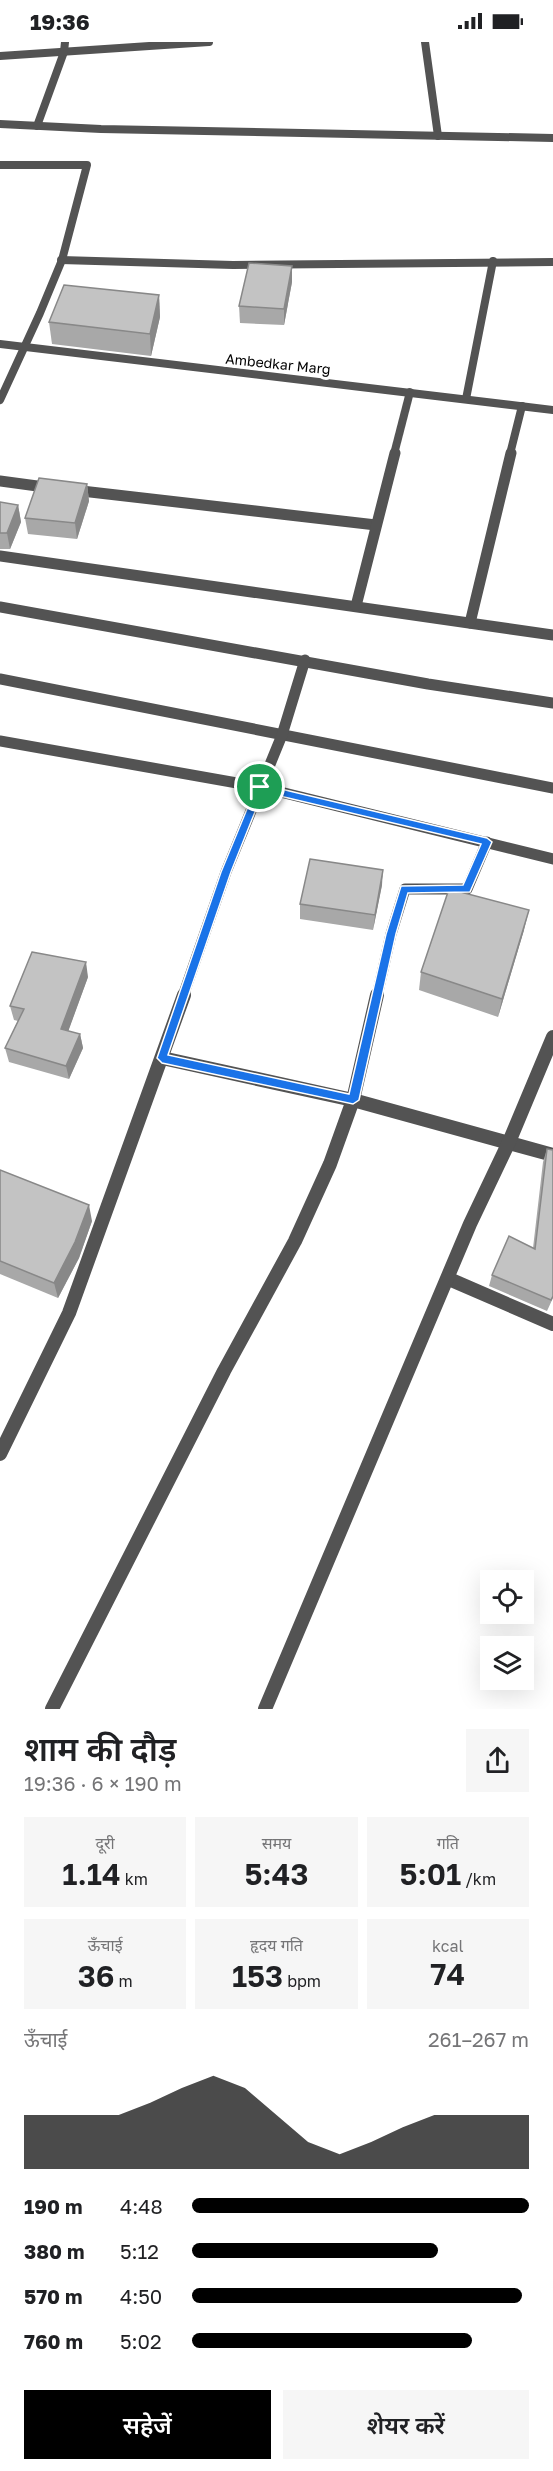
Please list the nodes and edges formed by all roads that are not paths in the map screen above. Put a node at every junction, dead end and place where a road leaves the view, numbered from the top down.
1 (65, 42) edge
2 (209, 42) edge
3 (425, 42) edge
4 (64, 52) junction
5 (0, 56) edge
6 (0, 124) edge
7 (37, 126) junction
8 (438, 136) junction
9 (553, 138) edge
10 (0, 165) edge
11 (61, 260) junction
12 (493, 261) junction
13 (553, 262) edge
14 (0, 344) edge
15 (24, 348) junction
16 (5, 378) edge
17 (410, 392) junction
18 (466, 399) junction
19 (0, 400) edge
20 (522, 406) junction
21 (553, 410) edge
22 (0, 481) edge
23 (376, 525) junction
24 (0, 556) edge
25 (356, 606) junction
26 (0, 607) edge
27 (470, 622) junction
28 (553, 635) edge
29 (305, 660) junction
30 (0, 679) edge
31 (553, 703) edge
32 (282, 735) junction
33 (0, 741) edge
34 (260, 787) junction
35 (553, 788) edge
36 (487, 842) junction
37 (553, 859) edge
38 (553, 1038) edge
39 (162, 1058) junction
40 (353, 1100) junction
41 (509, 1142) junction
42 (553, 1155) edge
43 (449, 1279) junction
44 (553, 1324) edge
45 (0, 1454) edge
46 (52, 1709) edge
47 (265, 1709) edge

1 - 4 street
2 - 4 street
3 - 8 street
4 - 5 street
4 - 7 street
6 - 7 street
7 - 8 street
8 - 9 street
10 - 11 street
11 - 12 street
11 - 15 street
12 - 13 street
12 - 18 street
14 - 15 street, Ambedkar Marg
15 - 16 street
15 - 17 street, Ambedkar Marg
16 - 19 street
17 - 18 street, Ambedkar Marg
17 - 23 street
18 - 20 street, Ambedkar Marg
20 - 21 street, Ambedkar Marg
20 - 27 street
22 - 23 street
23 - 25 street
24 - 25 street
25 - 27 street
26 - 29 street
27 - 28 street
29 - 31 street
29 - 32 street
30 - 32 street
32 - 34 street
32 - 35 street
33 - 34 street
34 - 36 street
34 - 39 street
36 - 37 street
36 - 40 street
38 - 41 street
39 - 40 street
39 - 45 street
40 - 41 street
40 - 46 street
41 - 42 street
41 - 43 street
43 - 44 street
43 - 47 street

